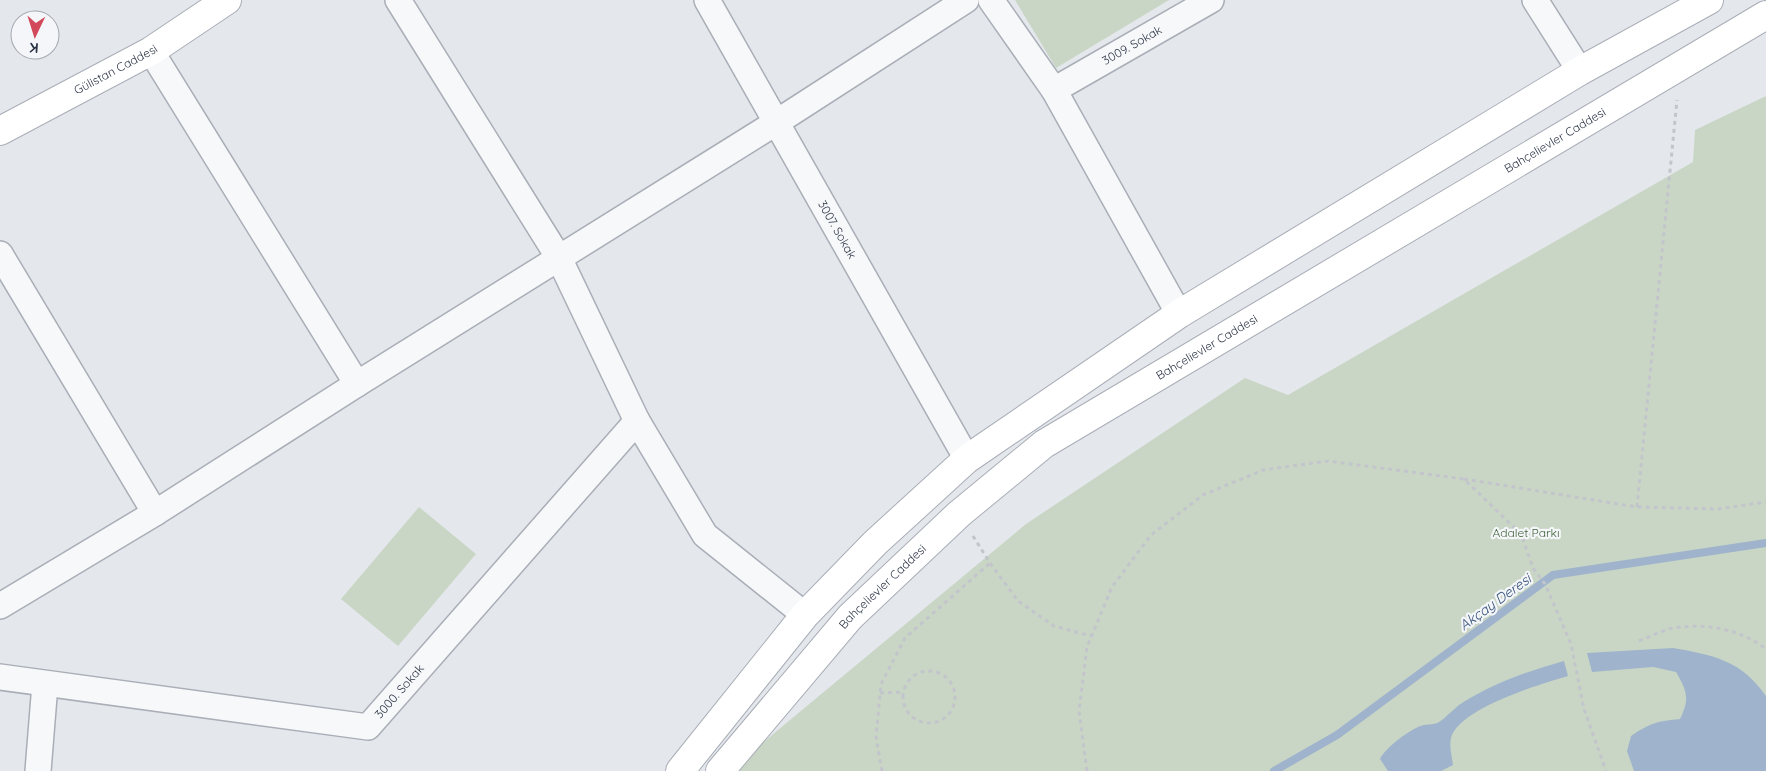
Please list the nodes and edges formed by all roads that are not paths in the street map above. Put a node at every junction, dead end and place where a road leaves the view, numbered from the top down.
1 (227, 0) edge
2 (398, 0) edge
3 (707, 0) edge
4 (966, 0) edge
5 (991, 0) edge
6 (1210, 0) edge
7 (1535, 0) edge
8 (1709, 0) edge
9 (1766, 15) edge
10 (152, 51) junction
11 (1580, 71) junction
12 (1054, 90) junction
13 (777, 122) junction
14 (0, 131) edge
15 (0, 254) edge
16 (559, 258) junction
17 (1179, 314) junction
18 (357, 384) junction
19 (637, 421) junction
20 (966, 459) junction
21 (155, 513) junction
22 (0, 606) edge
23 (805, 615) junction
24 (0, 677) edge
25 (45, 684) junction
26 (38, 771) edge
27 (680, 771) edge
28 (720, 771) edge

1 - 10 street, Gülistan Caddesi
2 - 16 street
3 - 13 street, 3007. Sokak
4 - 13 street
5 - 12 street
6 - 12 street, 3009. Sokak
7 - 11 street
8 - 11 street
9 - 28 street, Bahçelievler Caddesi
10 - 14 street, Gülistan Caddesi
10 - 18 street
11 - 17 street
12 - 17 street
13 - 16 street
13 - 20 street, 3007. Sokak
15 - 21 street
16 - 18 street
16 - 19 street
17 - 20 street
18 - 21 street
19 - 23 street
19 - 25 street, 3000. Sokak
20 - 23 street
21 - 22 street
23 - 27 street
24 - 25 street, 3000. Sokak
25 - 26 street

